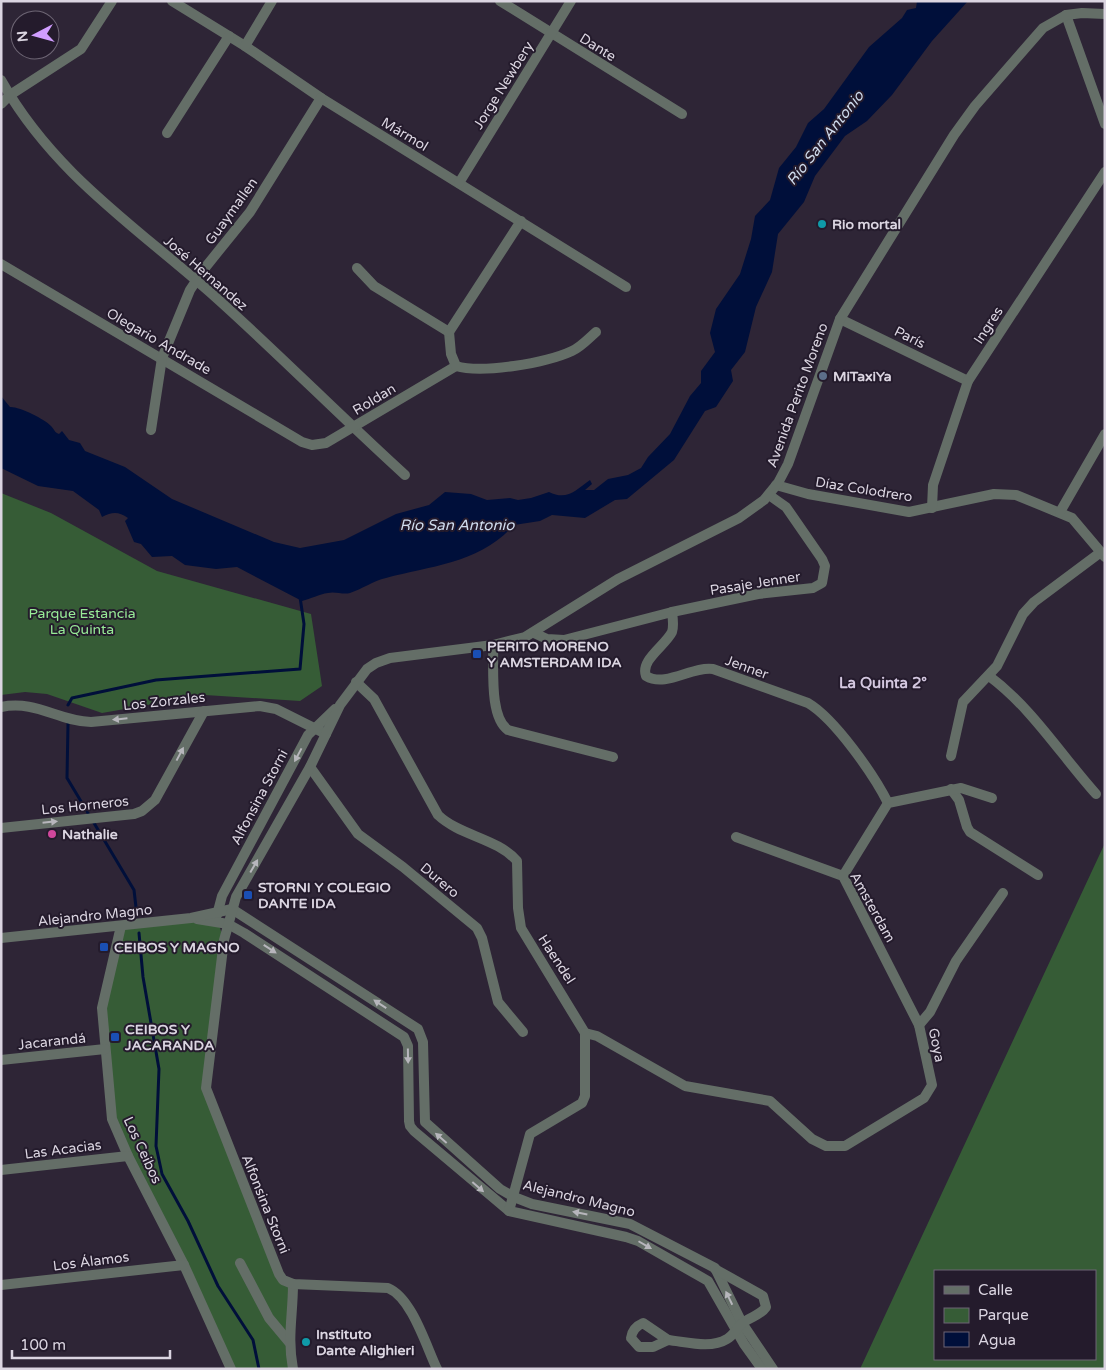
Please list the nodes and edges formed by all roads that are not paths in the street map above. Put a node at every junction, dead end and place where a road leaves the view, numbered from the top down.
1 (112, 1) edge
2 (172, 1) edge
3 (272, 1) edge
4 (500, 1) edge
5 (571, 1) edge
6 (1105, 14) edge
7 (1066, 15) junction
8 (551, 34) junction
9 (229, 36) junction
10 (245, 46) junction
11 (1, 80) edge
12 (10, 96) junction
13 (321, 98) junction
14 (1, 104) edge
15 (682, 114) dead end
16 (1105, 124) edge
17 (167, 133) dead end
18 (1105, 172) edge
19 (459, 183) junction
20 (521, 220) junction
21 (1, 264) edge
22 (357, 268) dead end
23 (196, 281) junction
24 (626, 287) dead end
25 (840, 319) junction
26 (449, 332) junction
27 (596, 332) dead end
28 (162, 358) junction
29 (456, 366) junction
30 (968, 380) junction
31 (352, 427) junction
32 (151, 430) dead end
33 (1105, 434) edge
34 (302, 442) joint
35 (405, 476) dead end
36 (776, 485) junction
37 (769, 495) junction
38 (932, 508) junction
39 (1060, 512) junction
40 (1103, 555) edge
41 (672, 612) junction
42 (534, 633) junction
43 (493, 645) junction
44 (989, 676) junction
45 (356, 682) junction
46 (340, 705) junction
47 (1, 706) edge
48 (204, 711) junction
49 (315, 728) junction
50 (326, 734) junction
51 (951, 756) dead end
52 (613, 757) dead end
53 (310, 767) junction
54 (951, 789) junction
55 (1096, 794) dead end
56 (992, 798) dead end
57 (888, 803) junction
58 (1, 828) edge
59 (736, 837) dead end
60 (1038, 875) dead end
61 (843, 876) junction
62 (1003, 892) dead end
63 (232, 909) junction
64 (221, 919) junction
65 (121, 926) junction
66 (1, 938) edge
67 (919, 1025) junction
68 (522, 1032) dead end
69 (585, 1033) junction
70 (105, 1049) junction
71 (1, 1060) edge
72 (128, 1156) junction
73 (1, 1170) edge
74 (514, 1197) junction
75 (509, 1211) junction
76 (240, 1263) dead end
77 (184, 1264) junction
78 (715, 1268) junction
79 (293, 1284) junction
80 (1, 1286) edge
81 (739, 1326) junction
82 (668, 1340) dead end
83 (289, 1342) junction
84 (231, 1369) edge
85 (293, 1369) edge
86 (437, 1369) edge
87 (762, 1369) edge
88 (773, 1369) edge

1 - 12 street
2 - 9 street, Mármol
3 - 10 street
4 - 8 street, Dante
5 - 8 street, Jorge Newbery
6 - 7 street, Avenida Perito Moreno
7 - 16 street
7 - 25 street, Avenida Perito Moreno
8 - 15 street, Dante
8 - 19 street, Jorge Newbery
9 - 10 street, Mármol
9 - 17 street
10 - 13 street, Mármol
11 - 12 street, José Hernandez
12 - 14 street
12 - 23 street, José Hernandez
13 - 19 street, Mármol
13 - 23 street, Guaymallen
18 - 30 street, Ingres
19 - 20 street, Mármol
20 - 24 street, Mármol
20 - 26 street
21 - 28 street, Olegario Andrade
22 - 26 street
23 - 28 street, Guaymallen
23 - 31 street, José Hernandez
25 - 30 street, París
25 - 36 street, Avenida Perito Moreno
26 - 29 street
27 - 29 street
28 - 32 street, Guaymallen
28 - 34 street, Olegario Andrade
29 - 31 street, Roldan
30 - 38 street, Ingres
31 - 34 street, Roldan
31 - 35 street, José Hernandez
33 - 39 street
36 - 37 street, Avenida Perito Moreno
36 - 38 street, Díaz Colodrero
37 - 41 street, Pasaje Jenner
37 - 42 street, Avenida Perito Moreno
38 - 39 street, Díaz Colodrero
39 - 40 street, Díaz Colodrero
40 - 44 street
41 - 42 street
41 - 57 street, Jenner
42 - 43 street, Avenida Perito Moreno
43 - 45 street, Avenida Perito Moreno
43 - 52 street
44 - 51 street
44 - 55 street
45 - 46 street, Alfonsina Storni
45 - 69 street, Haendel
46 - 49 street, Alfonsina Storni
46 - 50 street, Alfonsina Storni
48 -> 47 street, Los Zorzales
48 - 49 street, Los Zorzales
58 -> 48 street, Los Horneros
49 - 50 street, Los Zorzales
49 -> 64 street, Alfonsina Storni
50 - 53 street, Alfonsina Storni
63 -> 53 street, Alfonsina Storni
53 - 68 street, Durero
54 - 56 street
54 - 57 street
54 - 60 street
57 - 61 street
59 - 61 street, Amsterdam
61 - 67 street, Amsterdam
62 - 67 street, Goya
63 - 64 street, Alejandro Magno
63 - 64 street, Alfonsina Storni
74 -> 63 street, Alejandro Magno
64 - 65 street, Alejandro Magno
64 -> 75 street, Alejandro Magno
64 - 79 street, Alfonsina Storni
65 - 66 street, Alejandro Magno
65 - 70 street, Los Ceibos
67 - 69 street, Goya
69 - 74 street
70 - 71 street, Jacarandá
70 - 72 street, Los Ceibos
72 - 73 street, Las Acacias
72 - 77 street, Los Ceibos
74 - 75 street
78 -> 74 street, Alejandro Magno
75 -> 81 street, Alejandro Magno
76 - 83 street
77 - 80 street, Los Álamos
77 - 84 street, Los Ceibos
81 -> 78 street, Alejandro Magno
78 - 81 street
79 - 83 street
79 - 86 street
81 - 82 street
81 - 87 street, Alejandro Magno
81 - 88 street, Alejandro Magno
83 - 85 street

